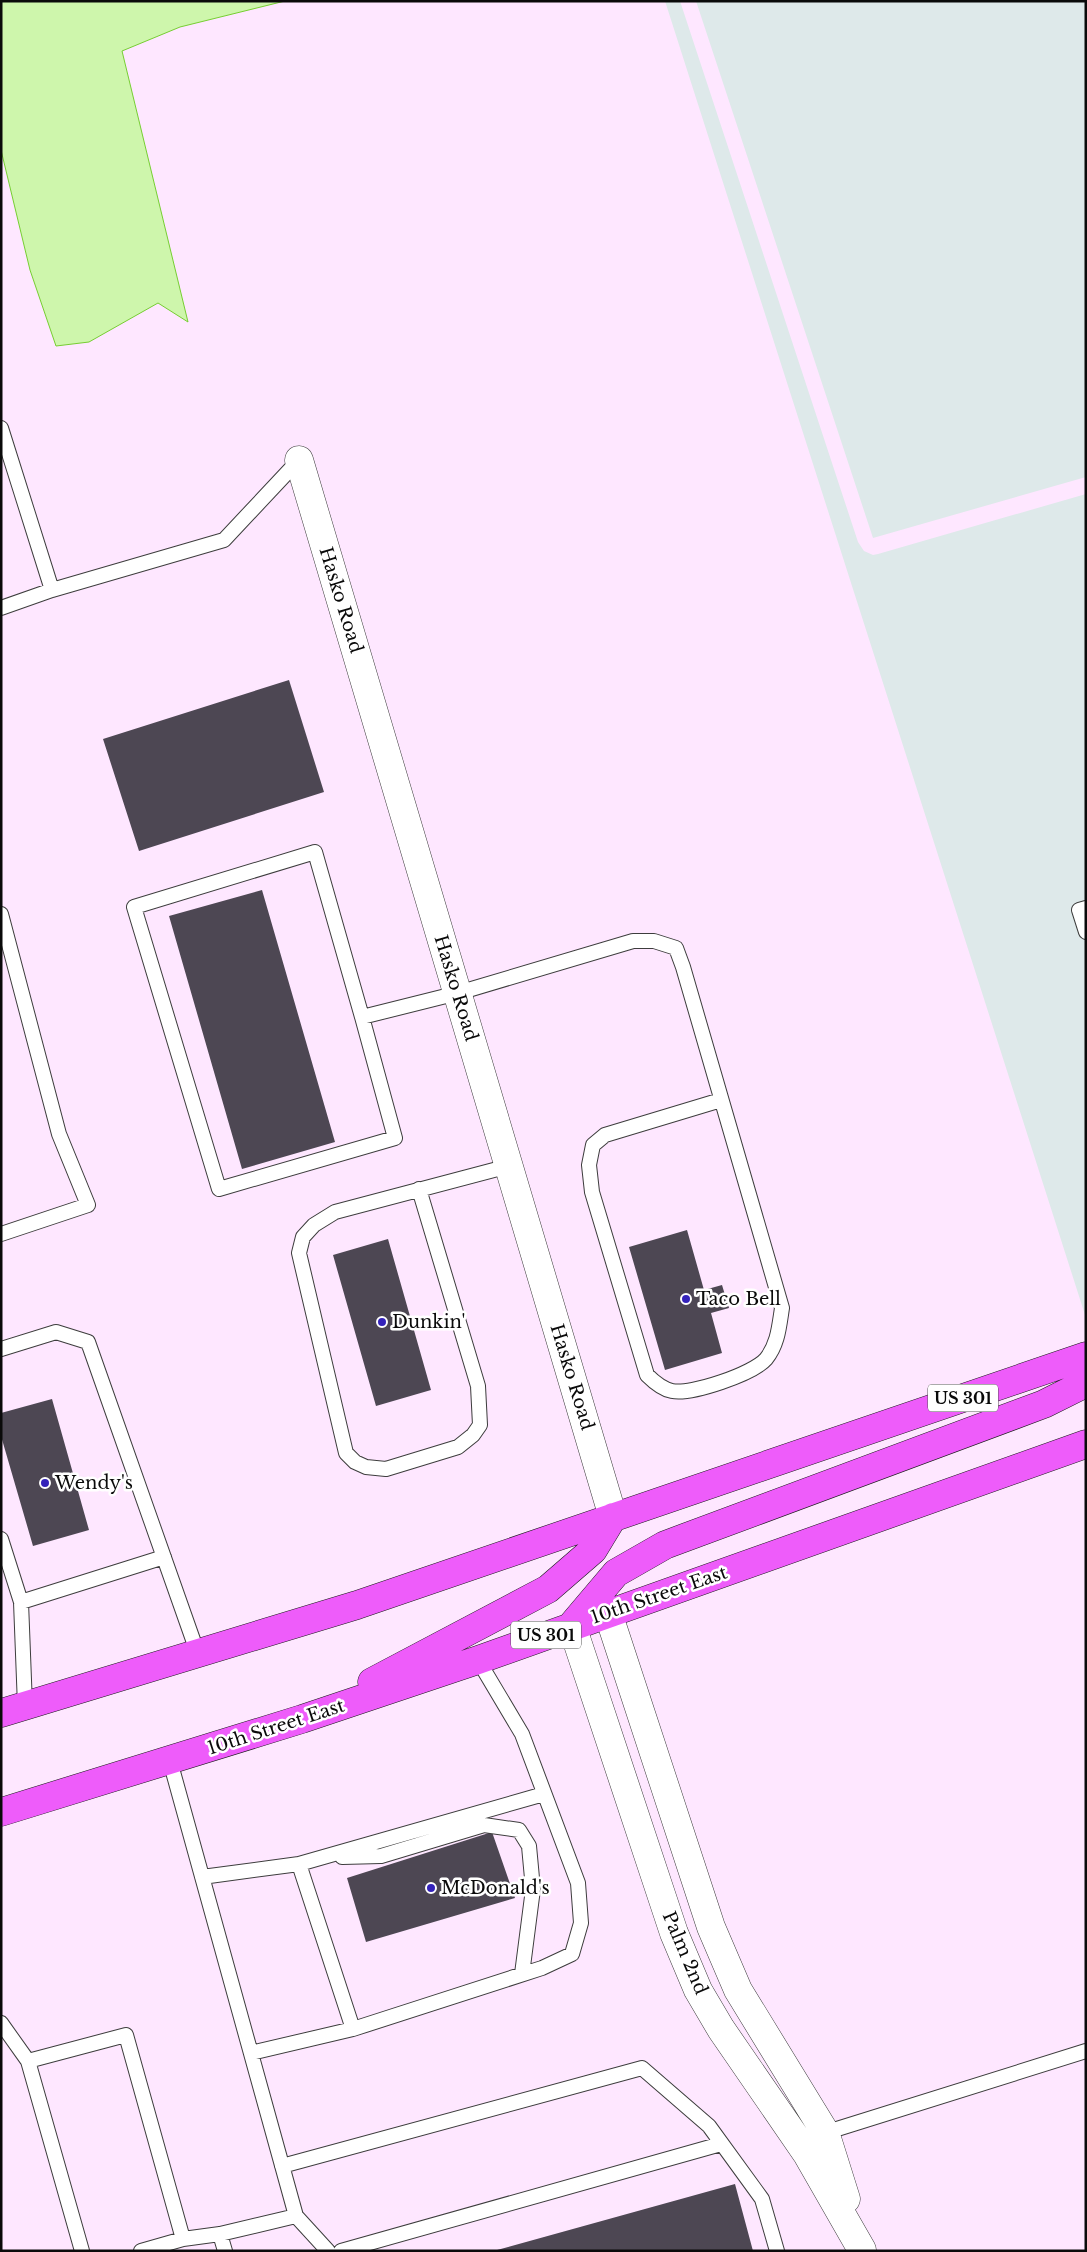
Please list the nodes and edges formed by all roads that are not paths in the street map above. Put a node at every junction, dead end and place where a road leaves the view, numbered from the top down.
1 (1, 428) edge
2 (299, 460) joint
3 (52, 590) junction
4 (1, 608) edge
5 (1086, 908) edge
6 (1, 914) edge
7 (1086, 932) edge
8 (458, 992) junction
9 (362, 1017) junction
10 (722, 1100) junction
11 (509, 1166) junction
12 (419, 1189) junction
13 (1, 1234) edge
14 (1, 1349) edge
15 (1086, 1356) edge
16 (1086, 1383) edge
17 (1086, 1444) edge
18 (613, 1517) junction
19 (1, 1539) edge
20 (164, 1557) junction
21 (20, 1602) junction
22 (608, 1613) junction
23 (572, 1626) junction
24 (198, 1654) junction
25 (478, 1660) junction
26 (13, 1710) edge
27 (302, 1719) junction
28 (170, 1761) junction
29 (544, 1794) junction
30 (1, 1812) edge
31 (322, 1857) junction
32 (299, 1864) junction
33 (202, 1876) junction
34 (522, 1974) junction
35 (1, 2023) edge
36 (353, 2029) junction
37 (1086, 2051) edge
38 (250, 2053) junction
39 (28, 2061) junction
40 (825, 2132) junction
41 (722, 2144) junction
42 (800, 2144) junction
43 (282, 2166) junction
44 (296, 2216) junction
45 (220, 2234) junction
46 (183, 2239) junction
47 (862, 2250) edge
48 (82, 2251) edge
49 (142, 2251) edge
50 (225, 2251) edge
51 (328, 2251) edge
52 (340, 2251) edge
53 (777, 2251) edge

1 - 3 lane
2 - 3 lane
2 - 8 street, Hasko Road
3 - 4 lane
5 - 7 lane
6 - 13 lane
8 - 9 lane
8 - 10 lane
8 - 11 street, Hasko Road
9 - 9 lane
10 - 10 lane
11 - 12 lane
11 - 18 street, Hasko Road
12 - 12 lane
14 - 20 lane
15 - 18 main road, US 301
16 - 23 main road
17 - 22 main road, 10th Street East / US 301
18 - 24 main road, US 301
18 - 27 main road
19 - 21 lane
20 - 21 lane
20 - 24 lane
21 - 26 lane
22 - 23 main road, 10th Street East / US 301
22 - 40 street, Palm 2nd
23 - 25 main road, 10th Street East / US 301
23 - 42 street, Palm 2nd
24 - 26 main road, US 301
25 - 27 main road, 10th Street East / US 301
25 - 29 lane
27 - 28 main road, 10th Street East / US 301
28 - 30 main road, 10th Street East / US 301
28 - 33 lane
29 - 31 lane
29 - 34 lane
31 - 32 lane
31 - 34 lane
32 - 33 lane
32 - 36 lane
33 - 38 lane
34 - 36 lane
35 - 39 lane
36 - 38 lane
37 - 40 lane
38 - 43 lane
39 - 46 lane
39 - 48 lane
40 - 42 lane
40 - 47 street, Palm 2nd
41 - 43 lane
41 - 52 lane
41 - 53 lane
42 - 47 street, Palm 2nd
43 - 44 lane
44 - 45 lane
44 - 51 lane
45 - 46 lane
45 - 50 lane
46 - 49 lane

